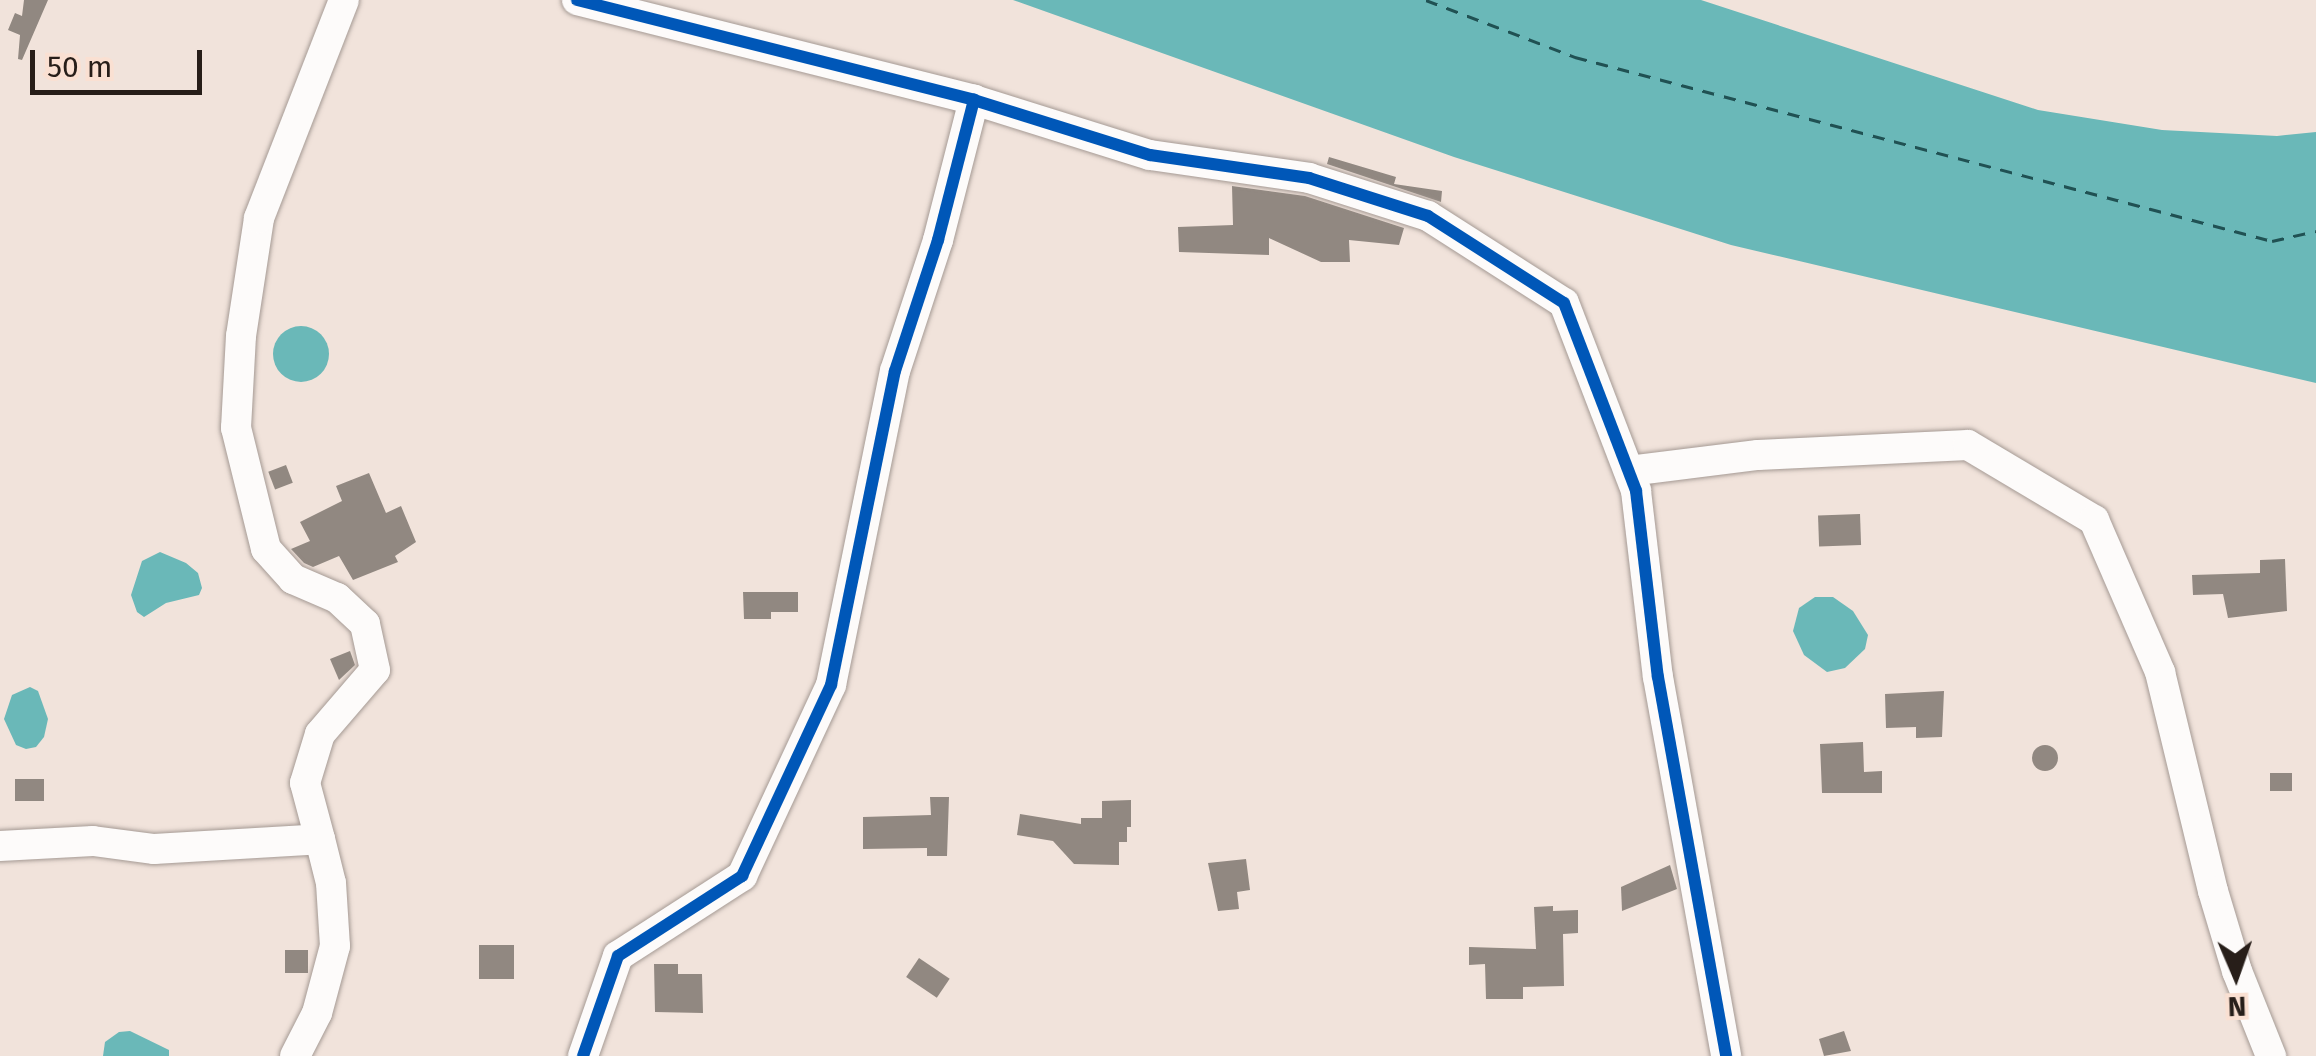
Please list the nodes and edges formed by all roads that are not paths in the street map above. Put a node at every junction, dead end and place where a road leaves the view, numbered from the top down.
1 (344, 0) edge
2 (577, 0) edge
3 (974, 100) junction
4 (1629, 471) junction
5 (320, 838) junction
6 (0, 846) edge
7 (295, 1056) edge
8 (584, 1056) edge
9 (1726, 1056) edge
10 (2271, 1056) edge

1 - 5 street
2 - 3 street
3 - 4 street
3 - 8 street
4 - 9 street
4 - 10 street
5 - 6 street
5 - 7 street

